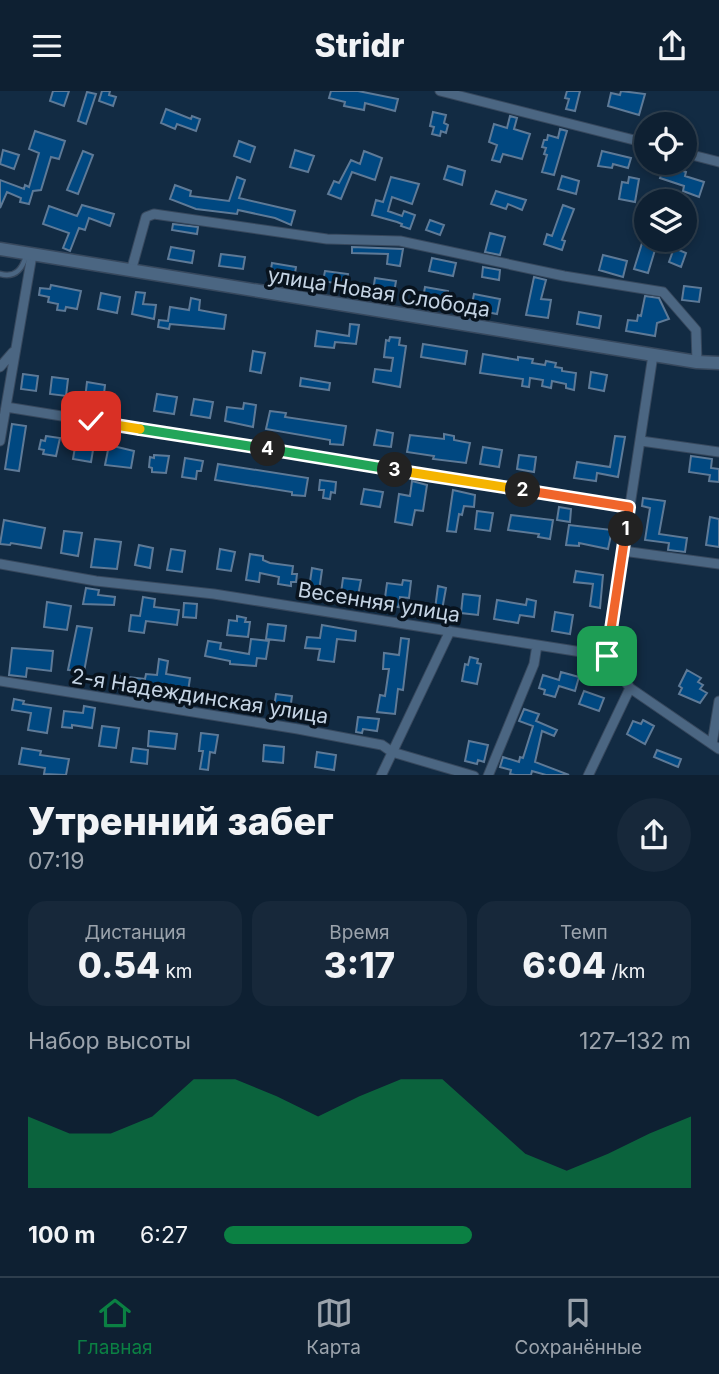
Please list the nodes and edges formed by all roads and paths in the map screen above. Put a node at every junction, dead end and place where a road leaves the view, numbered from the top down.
1 (440, 91) edge
2 (634, 140) edge
3 (697, 156) edge
4 (719, 162) edge
5 (0, 249) edge
6 (29, 255) junction
7 (131, 271) junction
8 (0, 274) edge
9 (15, 351) junction
10 (653, 355) junction
11 (697, 362) junction
12 (719, 363) edge
13 (0, 367) edge
14 (6, 407) junction
15 (0, 441) edge
16 (641, 441) junction
17 (719, 452) edge
18 (629, 507) junction
19 (623, 551) junction
20 (0, 564) edge
21 (719, 564) edge
22 (450, 631) junction
23 (537, 645) junction
24 (607, 656) junction
25 (0, 681) edge
26 (630, 688) junction
27 (719, 701) edge
28 (716, 746) edge
29 (392, 752) junction
30 (381, 775) edge
31 (474, 775) edge
32 (488, 775) edge
33 (588, 775) edge

1 - 2 street
3 - 4 street
5 - 6 street, улица Новая Слобода
6 - 7 street, улица Новая Слобода
6 - 8 lane
6 - 9 street
7 - 10 street, улица Новая Слобода
7 - 11 street
9 - 13 street
9 - 14 street
10 - 11 street, улица Новая Слобода
10 - 16 street
11 - 12 street, улица Новая Слобода
14 - 15 street
14 - 18 street
16 - 17 street
16 - 18 street
18 - 19 street
19 - 21 street
19 - 24 street
20 - 22 street, Весенняя улица
22 - 23 street, Весенняя улица
22 - 29 street
23 - 24 street, Весенняя улица
23 - 32 street
24 - 26 street
25 - 29 street, 2-я Надеждинская улица
26 - 28 street
26 - 33 street
27 - 28 street
29 - 30 street
29 - 31 street, 2-я Надеждинская улица

